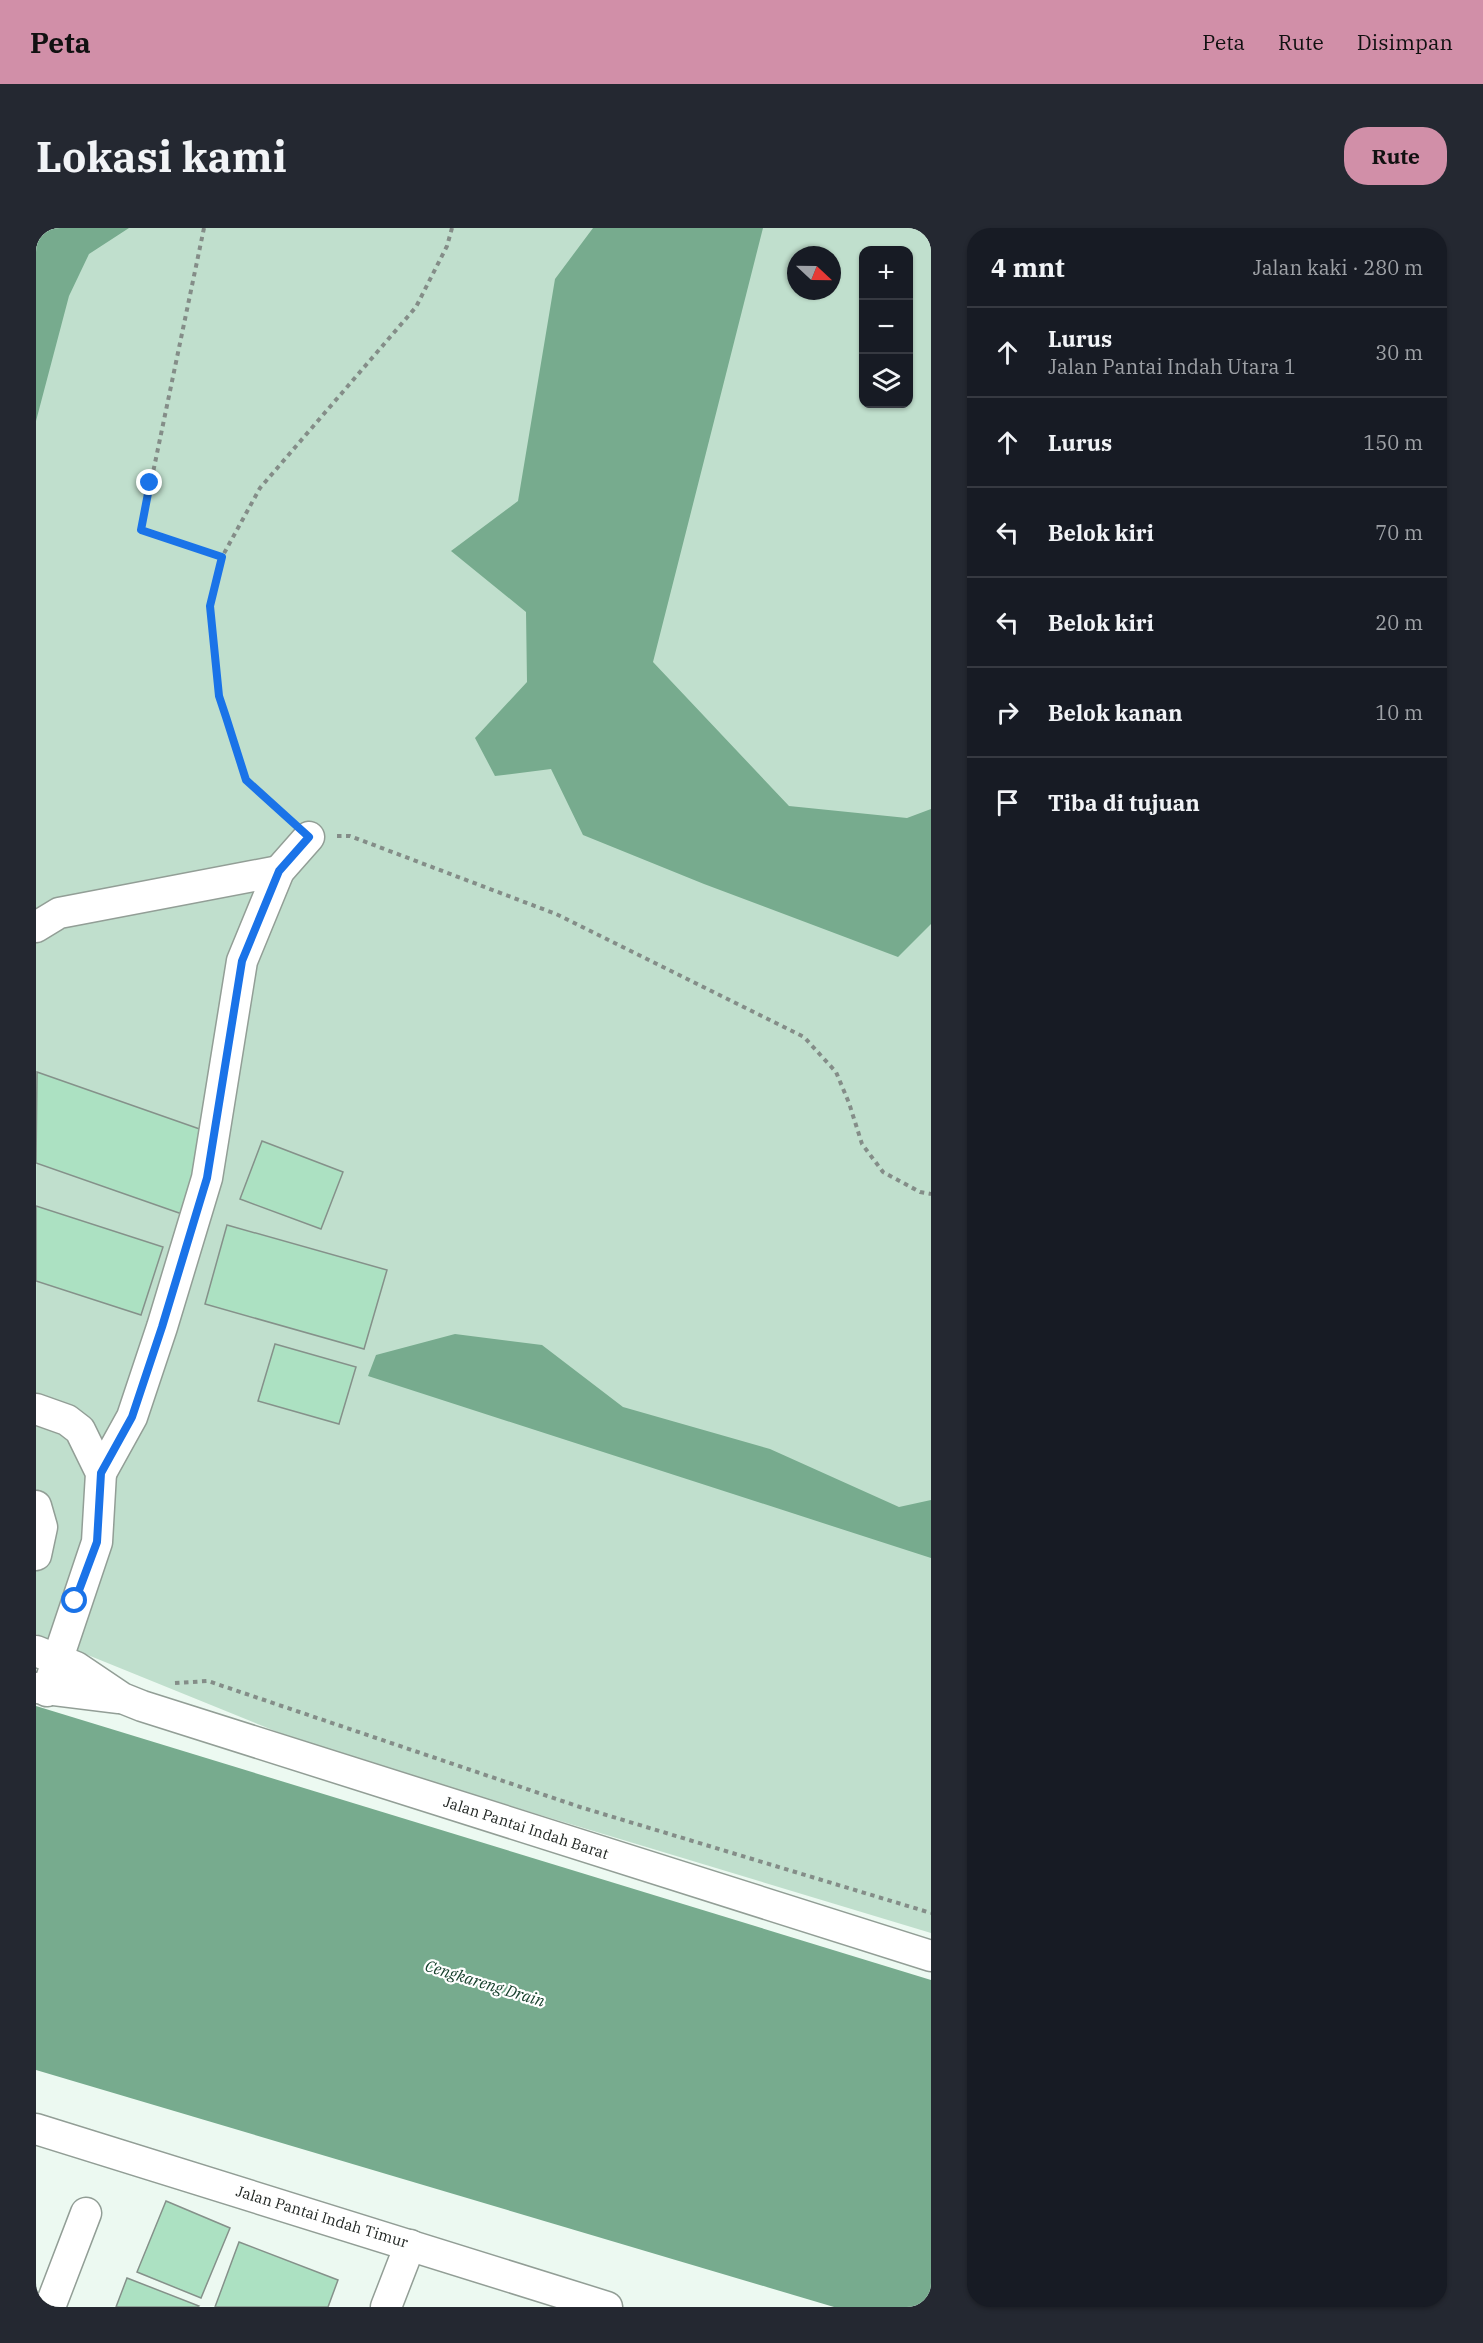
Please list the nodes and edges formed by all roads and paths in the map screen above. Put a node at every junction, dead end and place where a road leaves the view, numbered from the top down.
1 (204, 228) edge
2 (452, 228) edge
3 (222, 557) junction
4 (309, 837) junction
5 (279, 871) junction
6 (36, 927) edge
7 (931, 1194) edge
8 (36, 1409) edge
9 (101, 1473) junction
10 (36, 1506) edge
11 (36, 1555) edge
12 (47, 1655) edge
13 (164, 1679) dead end
14 (41, 1690) edge
15 (122, 1698) junction
16 (931, 1913) edge
17 (931, 1956) edge
18 (36, 2129) edge
19 (86, 2212) dead end
20 (410, 2245) junction
21 (50, 2307) edge
22 (386, 2307) edge
23 (607, 2307) edge

1 - 3 path
2 - 3 path
3 - 4 path
4 - 5 street
4 - 7 path
5 - 6 street
5 - 9 street
8 - 9 street
9 - 12 street
10 - 11 street
12 - 14 street
12 - 15 street, Jalan Pantai Indah Barat
13 - 16 path
14 - 15 street, Jalan Pantai Indah Barat
15 - 17 street, Jalan Pantai Indah Barat
18 - 20 street, Jalan Pantai Indah Timur
19 - 21 street
20 - 22 street
20 - 23 street, Jalan Pantai Indah Timur

